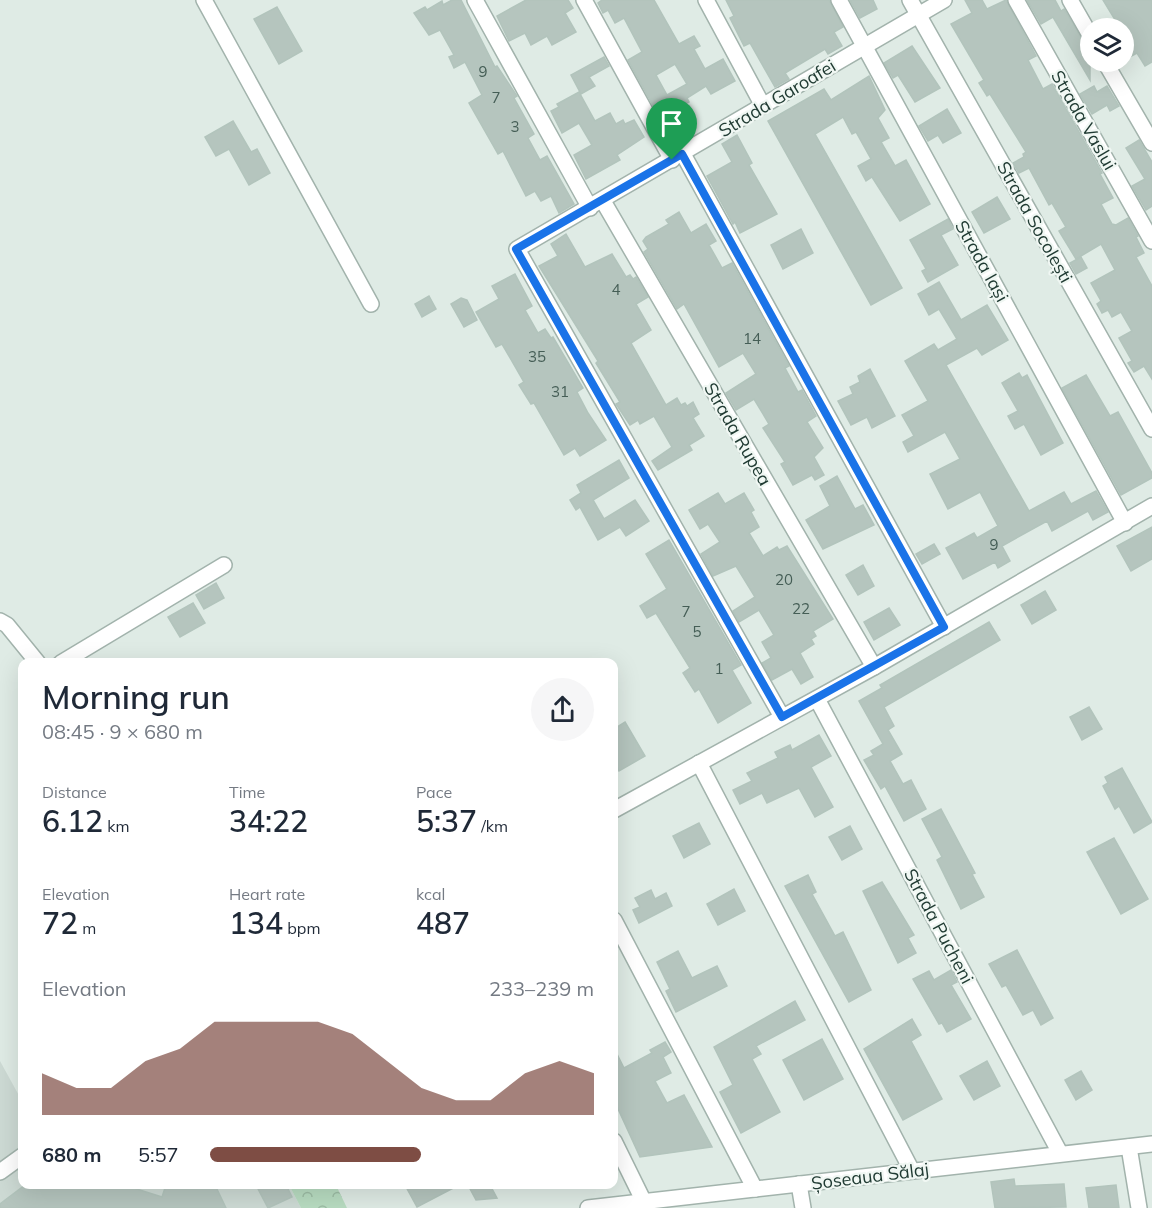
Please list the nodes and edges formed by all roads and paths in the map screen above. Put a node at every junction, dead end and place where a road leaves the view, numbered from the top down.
1 (204, 0) edge
2 (475, 0) edge
3 (584, 0) edge
4 (706, 0) edge
5 (839, 0) edge
6 (910, 0) edge
7 (944, 0) edge
8 (1016, 0) edge
9 (1070, 0) edge
10 (919, 15) junction
11 (1080, 18) edge
12 (865, 46) junction
13 (1111, 72) edge
14 (763, 106) junction
15 (1152, 143) edge
16 (677, 157) junction
17 (596, 205) junction
18 (1152, 241) edge
19 (371, 304) dead end
20 (1152, 429) edge
21 (1152, 506) edge
22 (1125, 523) junction
23 (224, 565) dead end
24 (0, 621) edge
25 (944, 627) junction
26 (34, 658) edge
27 (69, 658) edge
28 (874, 667) junction
29 (817, 699) junction
30 (782, 717) junction
31 (699, 763) junction
32 (618, 808) edge
33 (618, 928) edge
34 (1152, 1144) edge
35 (1129, 1147) junction
36 (618, 1149) edge
37 (1060, 1153) junction
38 (18, 1159) edge
39 (912, 1171) junction
40 (0, 1172) edge
41 (799, 1184) junction
42 (755, 1189) junction
43 (644, 1202) junction
44 (664, 1204) edge
45 (588, 1208) edge
46 (802, 1208) edge
47 (1138, 1208) edge

1 - 19 street
2 - 17 street, Strada Rupea
3 - 16 street
4 - 14 street
5 - 12 street, Strada Iași
6 - 10 street, Strada Socolești
7 - 10 street, Strada Garoafei
8 - 18 street, Strada Vaslui
9 - 11 street
10 - 12 street, Strada Garoafei
10 - 20 street, Strada Socolești
12 - 14 street, Strada Garoafei
12 - 22 street, Strada Iași
13 - 15 street
14 - 16 street, Strada Garoafei
16 - 17 street, Strada Garoafei
16 - 25 street
17 - 28 street, Strada Rupea
17 - 30 street, Strada Garoafei
21 - 22 street
22 - 25 street
23 - 27 street
24 - 26 street
25 - 28 street
28 - 29 street
29 - 30 street
29 - 37 street, Strada Pucheni
30 - 31 street
31 - 32 street
31 - 39 street
33 - 42 street
34 - 35 street, Șoseaua Sălaj
35 - 37 street, Șoseaua Sălaj
35 - 47 street
36 - 43 street
37 - 39 street, Șoseaua Sălaj
38 - 40 street
39 - 41 street, Șoseaua Sălaj
41 - 42 street, Șoseaua Sălaj
41 - 46 street
42 - 44 street, Șoseaua Sălaj
43 - 44 street, Șoseaua Sălaj
43 - 45 street, Șoseaua Sălaj

